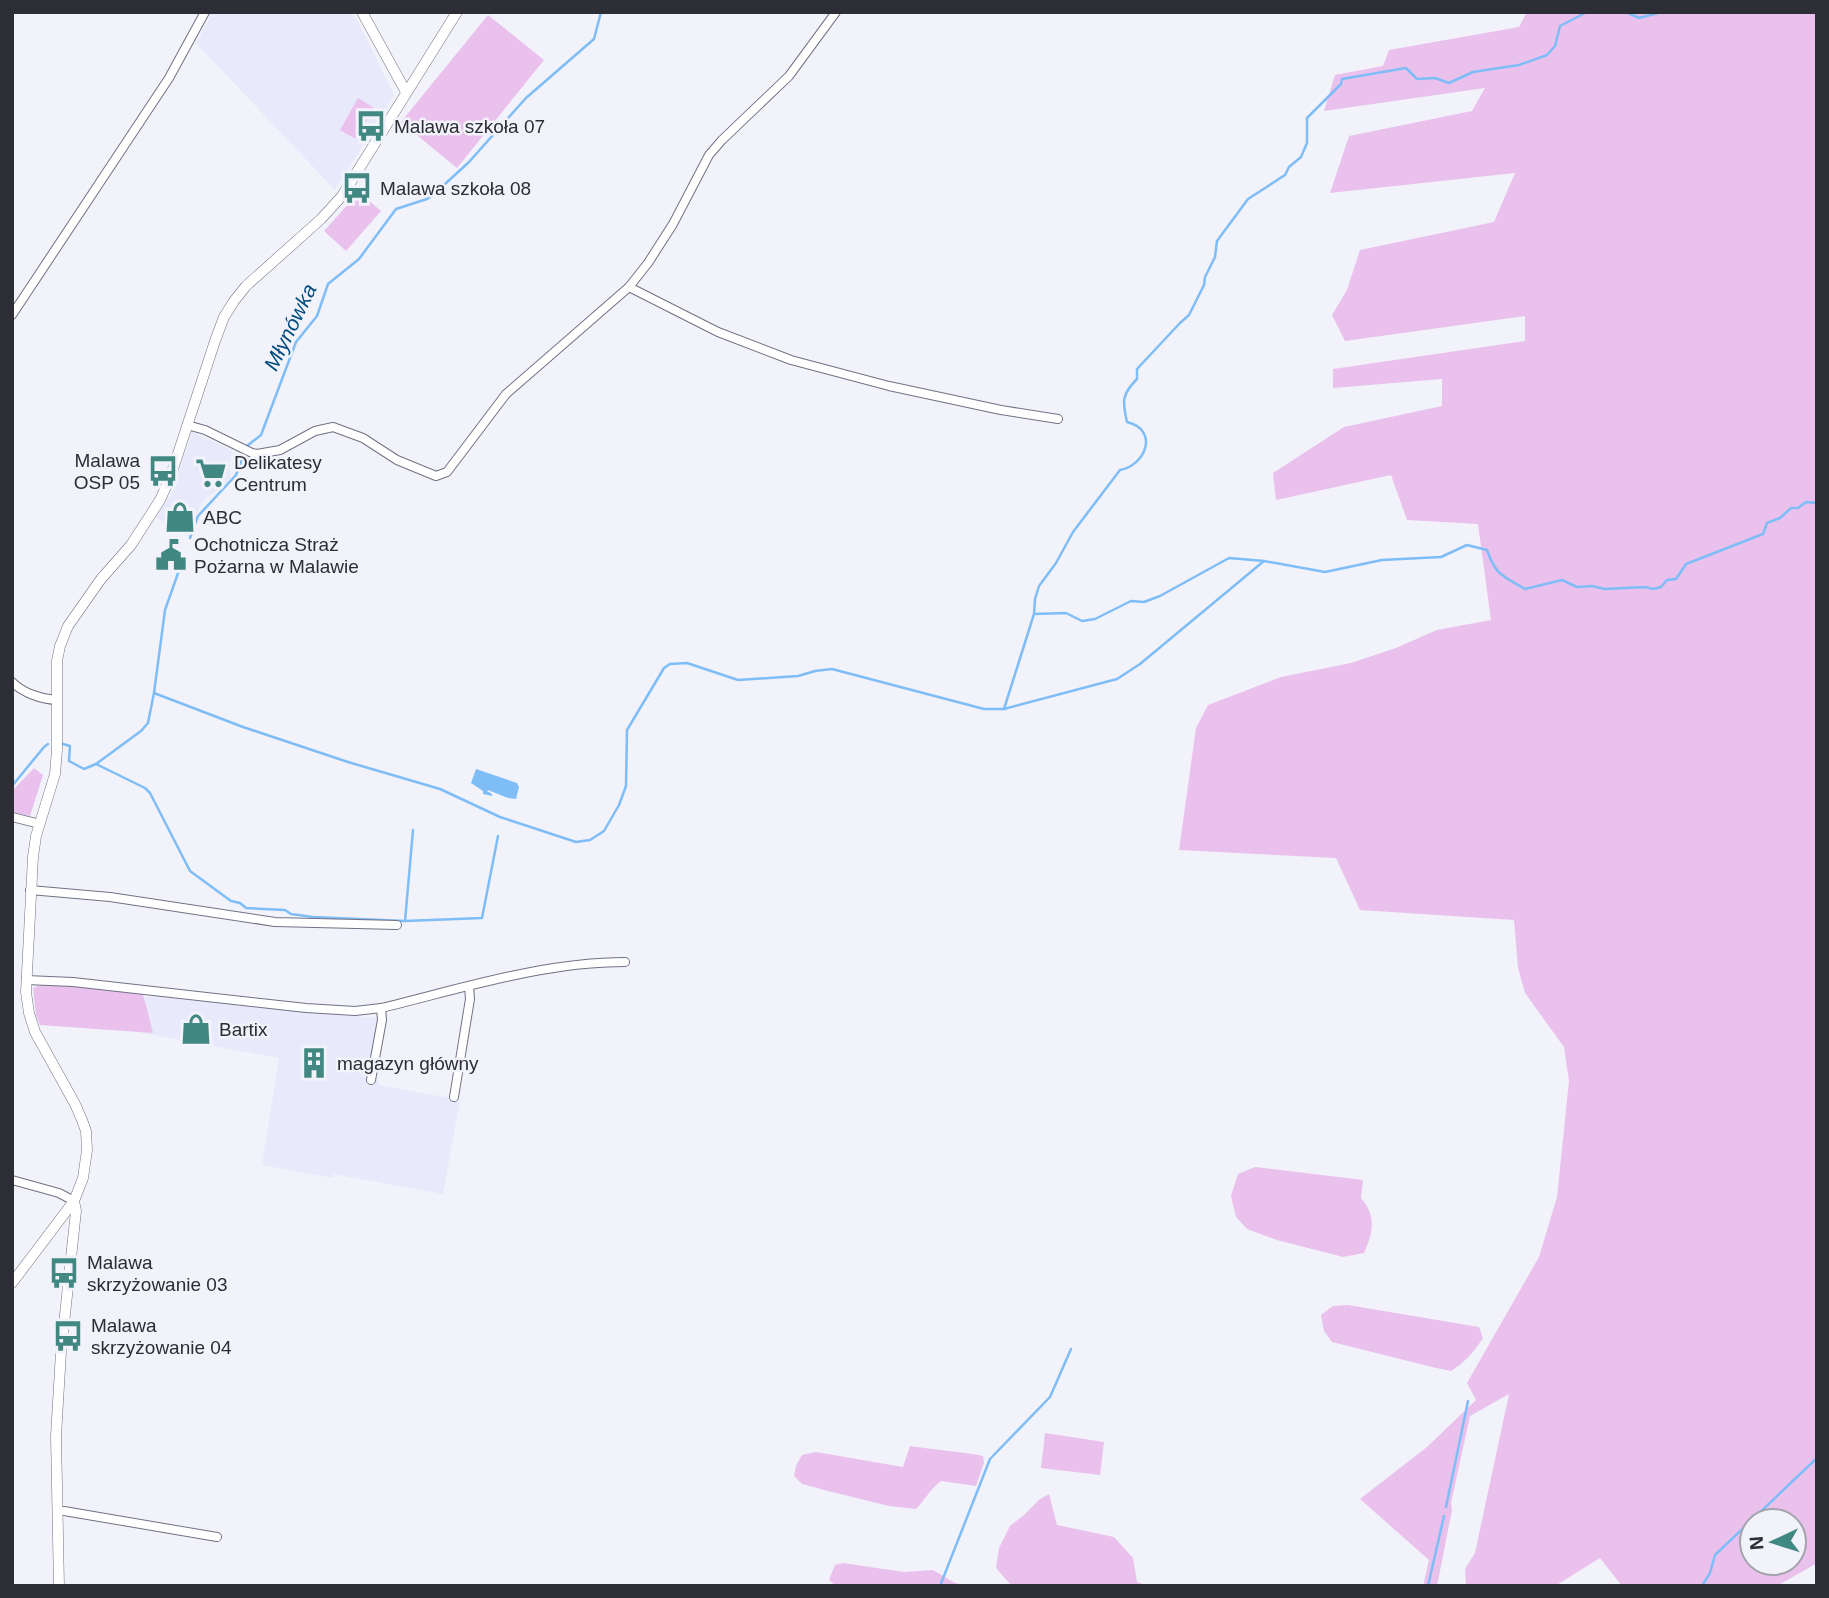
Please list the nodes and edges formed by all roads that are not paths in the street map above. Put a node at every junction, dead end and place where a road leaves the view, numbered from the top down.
1 (205, 12) edge
2 (362, 12) edge
3 (457, 12) edge
4 (836, 12) edge
5 (407, 92) junction
6 (629, 287) junction
7 (12, 316) edge
8 (1058, 419) dead end
9 (187, 425) junction
10 (12, 682) edge
11 (56, 700) junction
12 (12, 817) edge
13 (40, 824) junction
14 (30, 890) junction
15 (397, 925) dead end
16 (625, 962) dead end
17 (26, 980) junction
18 (469, 987) junction
19 (380, 1008) junction
20 (371, 1080) dead end
21 (454, 1097) dead end
22 (12, 1180) edge
23 (74, 1201) junction
24 (12, 1283) edge
25 (58, 1511) junction
26 (217, 1537) dead end
27 (59, 1586) edge

1 - 7 street
2 - 5 street
3 - 5 street
4 - 6 street
5 - 9 street
6 - 8 street
6 - 9 street
9 - 11 street
10 - 11 street
11 - 13 street
12 - 13 street
13 - 14 street
14 - 15 street
14 - 17 street
16 - 18 street
17 - 19 street
17 - 23 street
18 - 19 street
18 - 21 street
19 - 20 street
22 - 23 street
23 - 24 street
23 - 25 street
25 - 26 street
25 - 27 street

